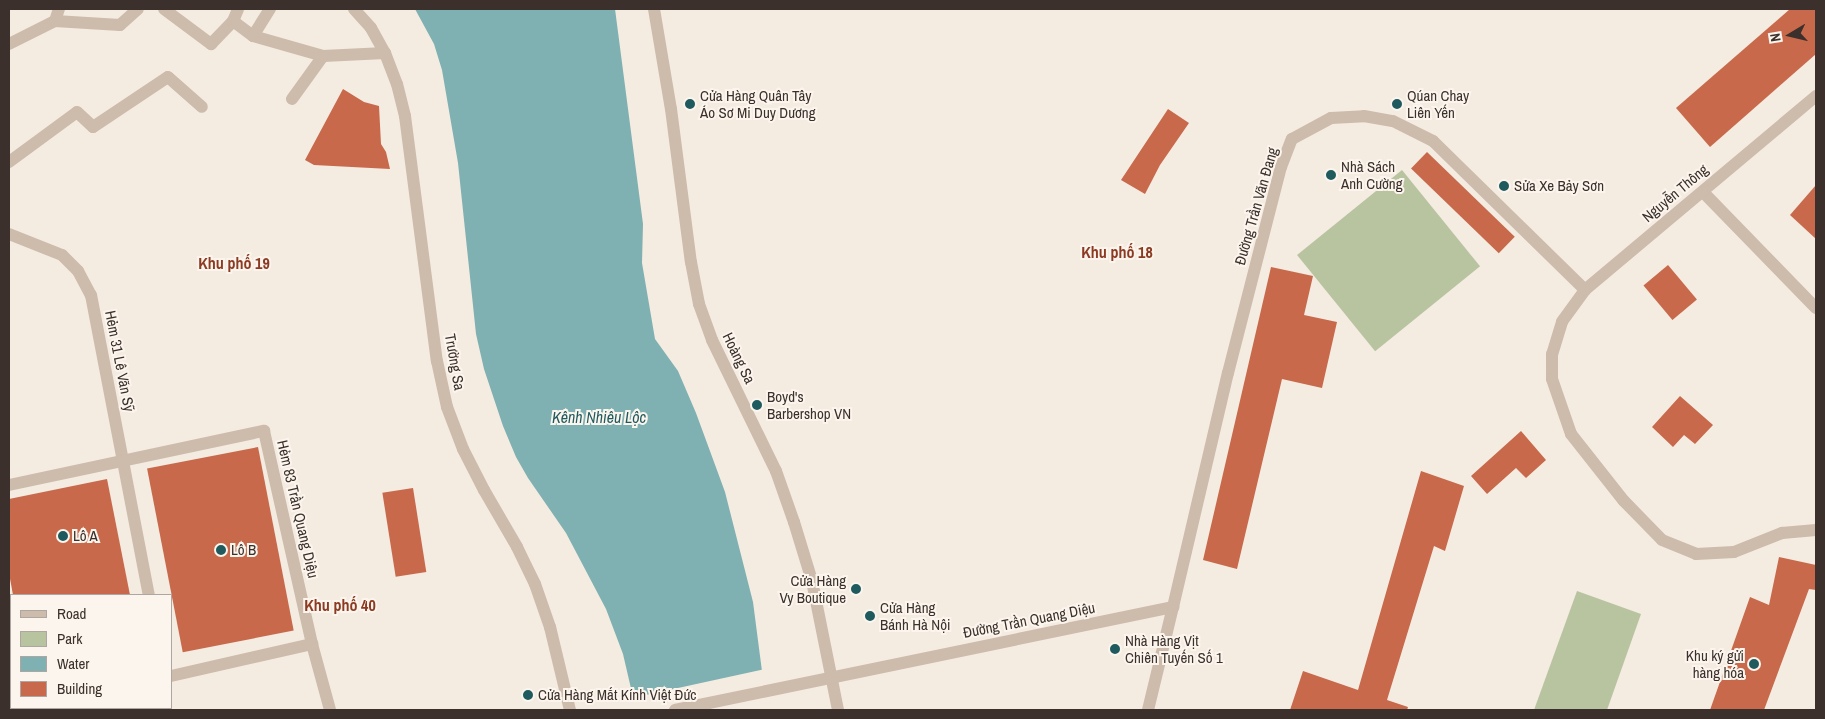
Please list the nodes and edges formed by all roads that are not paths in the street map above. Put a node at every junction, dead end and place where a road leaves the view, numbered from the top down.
1 (138, 9) edge
2 (164, 9) edge
3 (238, 9) edge
4 (270, 9) edge
5 (354, 9) edge
6 (654, 9) edge
7 (57, 15) edge
8 (232, 21) junction
9 (253, 36) junction
10 (9, 44) edge
11 (385, 53) junction
12 (323, 56) junction
13 (1816, 96) edge
14 (292, 99) dead end
15 (202, 107) dead end
16 (9, 162) edge
17 (1703, 192) junction
18 (9, 234) edge
19 (1585, 290) junction
20 (1816, 308) edge
21 (123, 461) junction
22 (9, 485) edge
23 (1816, 530) edge
24 (149, 594) edge
25 (1173, 607) junction
26 (312, 644) junction
27 (172, 676) edge
28 (832, 676) junction
29 (9, 705) edge
30 (10, 710) edge
31 (330, 710) edge
32 (570, 710) edge
33 (675, 710) edge
34 (838, 710) edge
35 (1148, 710) edge

1 - 7 street
2 - 8 street
3 - 8 street
4 - 9 street
5 - 11 street, Trường Sa
6 - 28 street, Hoàng Sa
7 - 10 street
8 - 9 street
9 - 12 street
11 - 12 street
11 - 32 street, Trường Sa
12 - 14 street
13 - 17 street, Nguyễn Thông
15 - 16 street
17 - 19 street, Nguyễn Thông
17 - 20 street
18 - 21 street, Hẻm 31 Lê Văn Sỹ
19 - 23 street, Nguyễn Thông
19 - 25 street, Đường Trần Văn Đang
21 - 22 street
21 - 24 street, Hẻm 31 Lê Văn Sỹ
21 - 26 street, Hẻm 83 Trần Quang Diệu
25 - 28 street, Đường Trần Quang Diệu
25 - 35 street, Đường Trần Văn Đang
26 - 27 street
26 - 31 street, Hẻm 83 Trần Quang Diệu
28 - 33 street, Đường Trần Quang Diệu
28 - 34 street, Hoàng Sa
29 - 30 street

